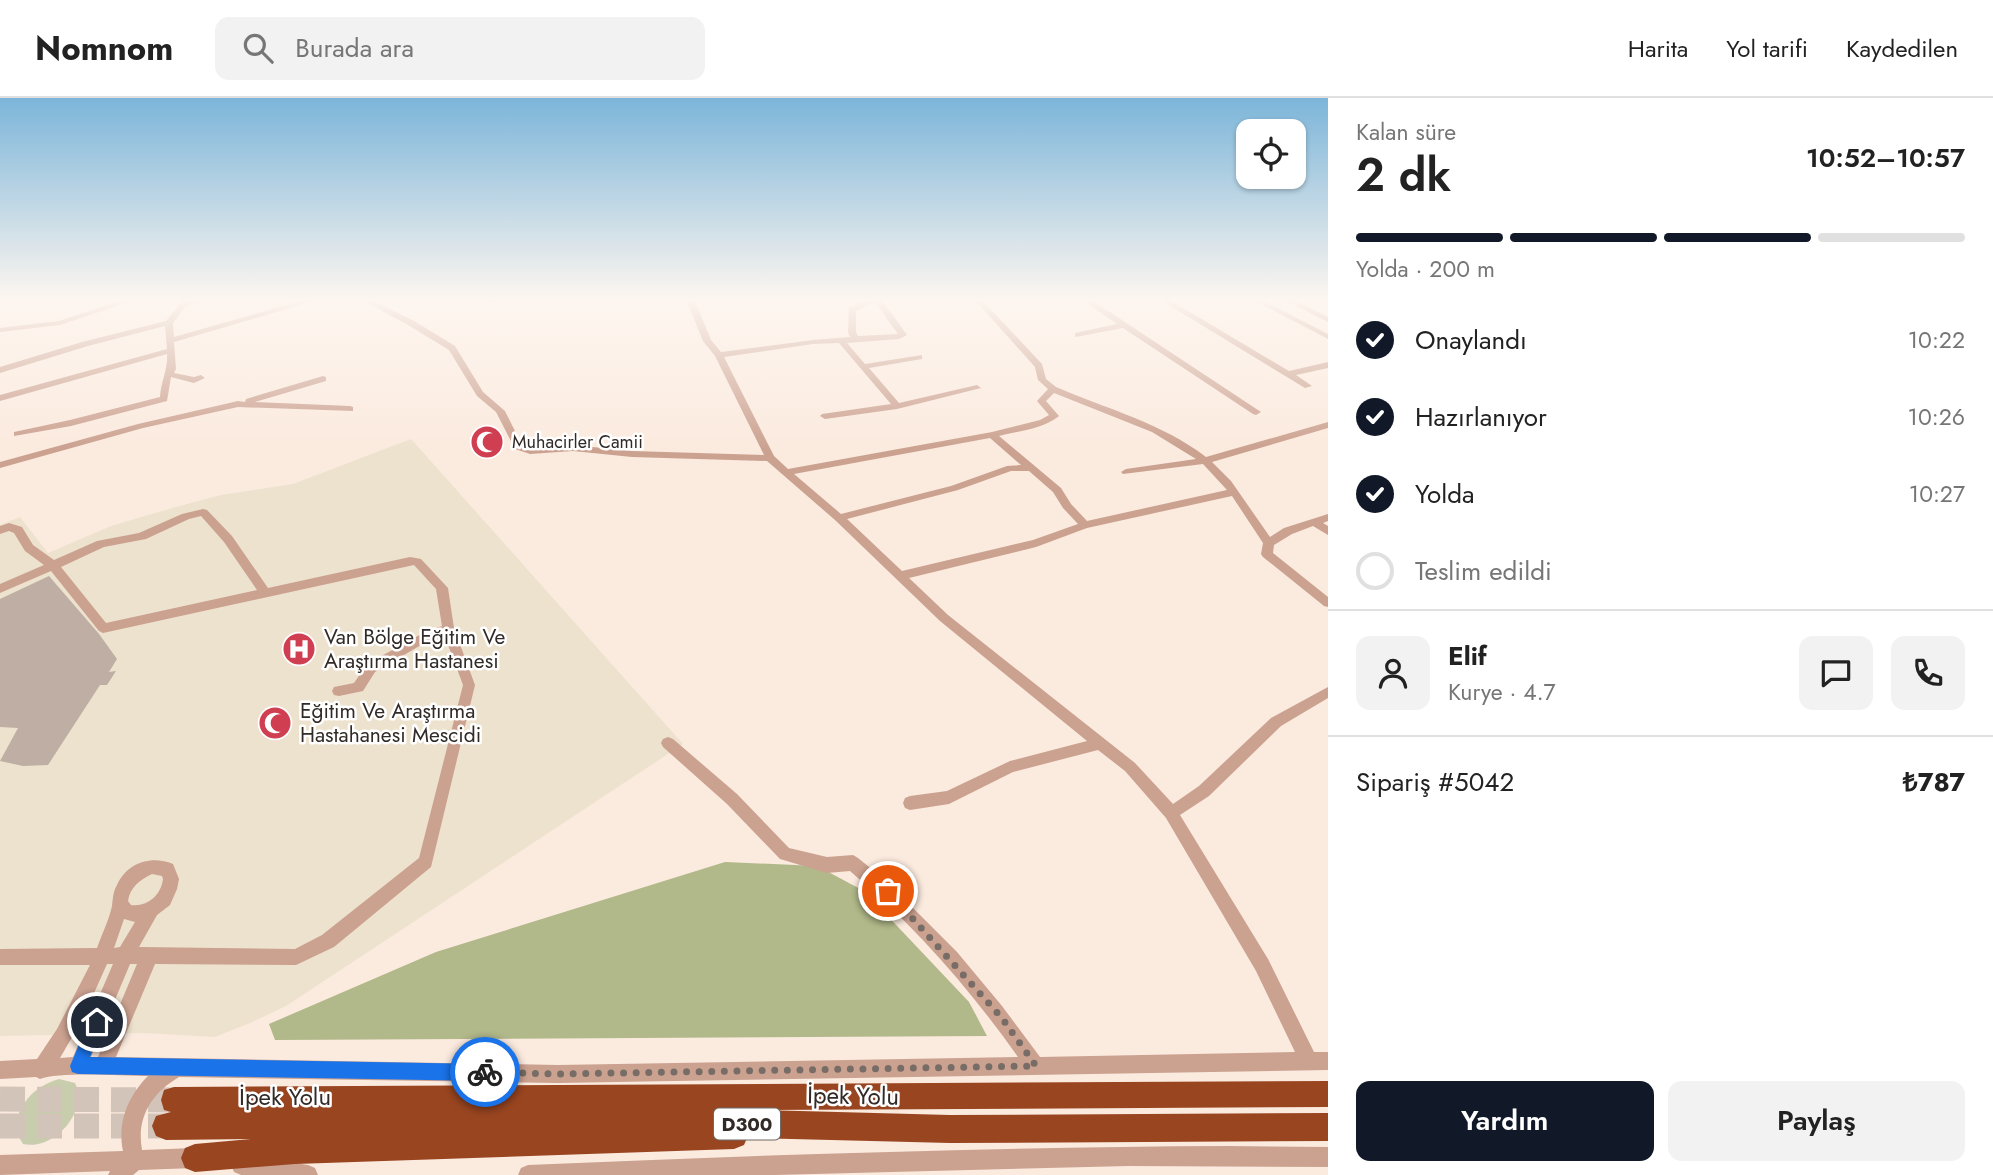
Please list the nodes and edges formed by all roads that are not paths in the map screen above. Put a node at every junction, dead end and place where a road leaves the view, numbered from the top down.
1 (68, 349) edge
2 (158, 349) edge
3 (172, 349) edge
4 (453, 349) edge
5 (714, 349) edge
6 (761, 349) edge
7 (848, 349) edge
8 (1024, 349) edge
9 (1158, 349) edge
10 (1247, 349) edge
11 (719, 355) junction
12 (919, 357) dead end
13 (1328, 365) edge
14 (863, 367) junction
15 (0, 370) edge
16 (169, 374) junction
17 (1289, 374) junction
18 (201, 379) dead end
19 (323, 379) dead end
20 (1308, 386) dead end
21 (977, 388) dead end
22 (1053, 389) junction
23 (0, 398) edge
24 (238, 404) junction
25 (897, 406) junction
26 (349, 409) dead end
27 (1256, 412) dead end
28 (825, 416) dead end
29 (1328, 425) edge
30 (18, 434) dead end
31 (992, 435) junction
32 (770, 457) junction
33 (1204, 461) junction
34 (0, 465) edge
35 (1030, 468) junction
36 (786, 472) junction
37 (1126, 472) dead end
38 (1234, 492) junction
39 (1328, 517) edge
40 (839, 518) junction
41 (1316, 523) junction
42 (1085, 525) junction
43 (0, 530) edge
44 (1328, 531) edge
45 (1269, 543) junction
46 (54, 566) junction
47 (900, 576) junction
48 (0, 589) edge
49 (264, 591) junction
50 (1328, 603) edge
51 (448, 628) junction
52 (338, 691) dead end
53 (1328, 692) edge
54 (668, 743) dead end
55 (1101, 743) junction
56 (910, 803) dead end
57 (1171, 813) junction
58 (120, 905) junction
59 (151, 909) junction
60 (100, 956) junction
61 (125, 956) junction
62 (0, 957) edge
63 (149, 957) junction
64 (1308, 1061) junction
65 (1328, 1061) edge
66 (78, 1066) junction
67 (1036, 1066) junction
68 (103, 1067) junction
69 (181, 1067) junction
70 (0, 1070) edge
71 (40, 1070) junction
72 (1328, 1094) edge
73 (174, 1100) tunnel mouth
74 (166, 1126) tunnel mouth
75 (1328, 1126) edge
76 (950, 1129) junction
77 (1328, 1157) edge
78 (195, 1158) junction
79 (135, 1160) junction
80 (6, 1168) edge
81 (64, 1169) edge
82 (118, 1175) edge
83 (308, 1175) edge
84 (528, 1175) edge

1 - 15 street
2 - 23 street
3 - 16 street
4 - 32 street
5 - 11 street
6 - 11 street
7 - 14 street
8 - 22 street
9 - 27 street
10 - 17 street
11 - 32 street
12 - 14 street
13 - 17 street
14 - 25 street
16 - 18 street
16 - 30 street
17 - 20 street
19 - 24 street
21 - 25 street
22 - 31 street
22 - 33 street
24 - 26 street
24 - 34 street
25 - 28 street
29 - 33 street
31 - 35 street
31 - 36 street
32 - 36 street
33 - 37 street
33 - 38 street
35 - 40 street
35 - 42 street
36 - 40 street
38 - 42 street
38 - 45 street
39 - 41 street
40 - 47 street
41 - 44 street
41 - 45 street
42 - 47 street
43 - 46 street
45 - 50 street
46 - 48 street
46 - 49 street
46 - 49 street
47 - 55 street
49 - 51 street
51 - 52 street
51 - 63 street
53 - 57 street
54 - 67 street
55 - 56 street
55 - 57 street
57 - 64 street
58 - 59 street
58 - 59 street
58 - 60 street
59 - 61 street
60 - 61 street
60 - 62 street
60 - 71 street
61 - 63 street
61 - 66 street
63 - 68 street
64 - 65 street
64 - 67 street
66 - 68 street
66 - 71 street
67 - 69 street
68 - 69 street
69 - 79 street
70 - 71 street
72 - 73 highway, İpek Yolu / D300
74 - 76 highway, İpek Yolu / D300
75 - 76 highway, İpek Yolu / D300
76 - 78 highway
77 - 84 street
78 - 79 street
78 - 83 street
79 - 81 street
79 - 82 street
80 - 81 street

